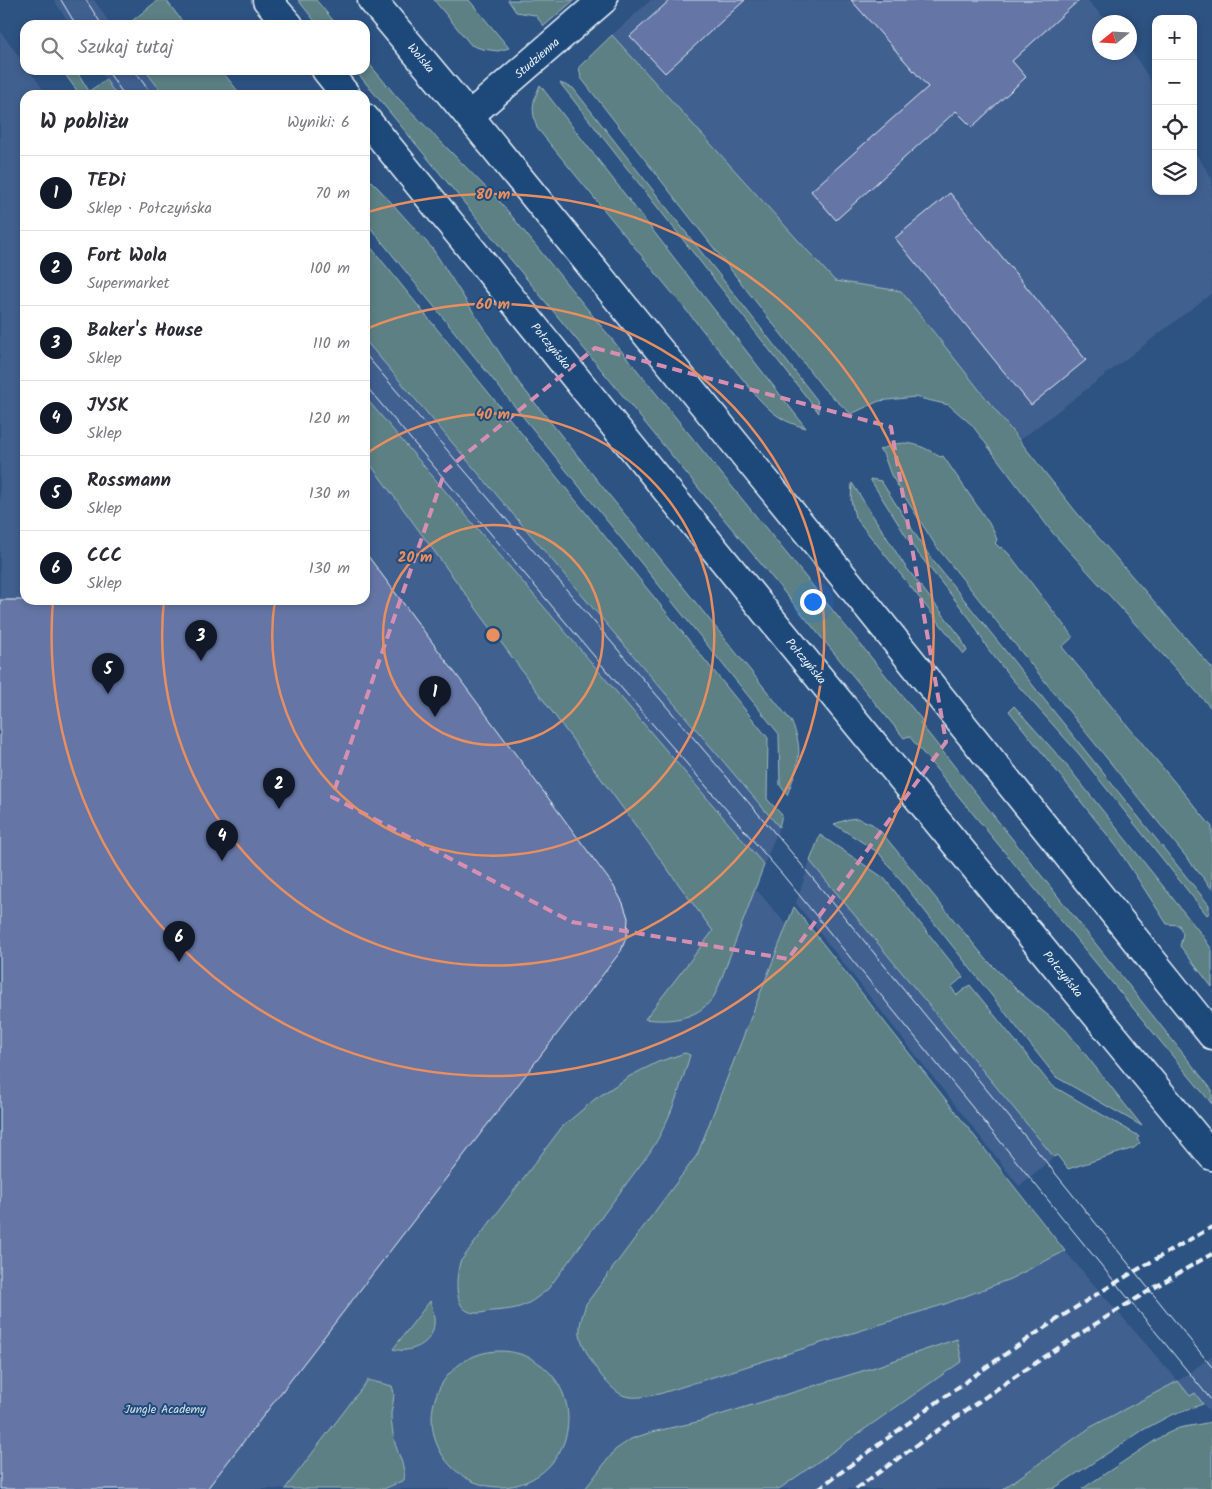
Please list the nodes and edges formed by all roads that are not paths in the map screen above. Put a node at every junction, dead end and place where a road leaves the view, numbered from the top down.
1 (267, 0) edge
2 (372, 0) edge
3 (603, 0) edge
4 (285, 20) edge
5 (330, 75) edge
6 (342, 90) edge
7 (469, 116) junction
8 (370, 124) edge
9 (1212, 1035) edge
10 (1212, 1156) edge

1 - 4 main road
2 - 7 main road, Wolska
3 - 7 main road, Studzienna
5 - 6 main road
7 - 9 main road
8 - 10 main road, Połczyńska

